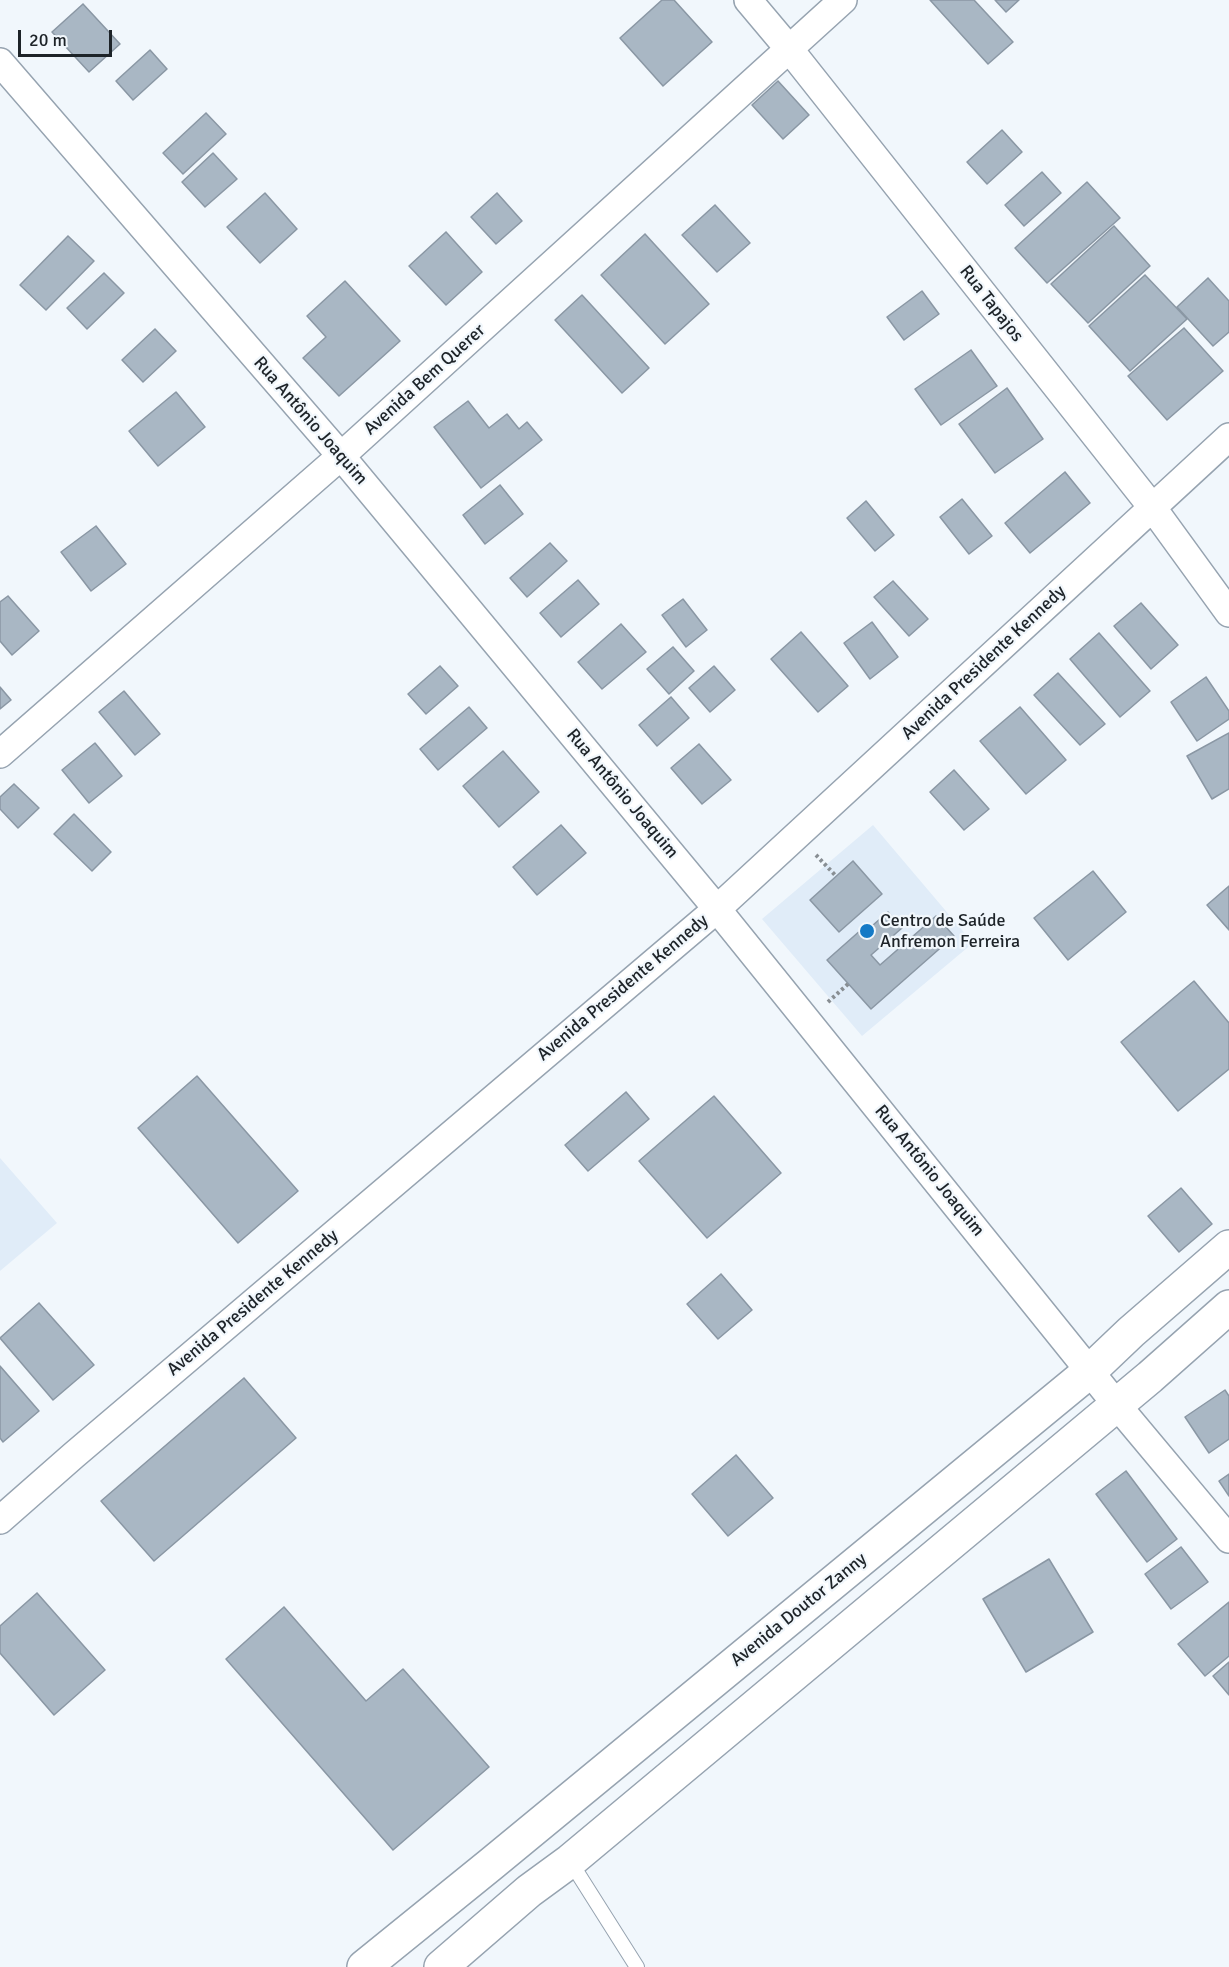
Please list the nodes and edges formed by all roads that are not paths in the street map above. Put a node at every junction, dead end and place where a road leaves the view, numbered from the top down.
1 (748, 0) edge
2 (843, 0) edge
3 (790, 50) junction
4 (0, 62) edge
5 (1229, 437) edge
6 (341, 456) junction
7 (1152, 507) junction
8 (1229, 613) edge
9 (0, 754) edge
10 (717, 909) junction
11 (1229, 1247) edge
12 (1229, 1307) edge
13 (1090, 1371) junction
14 (1116, 1404) junction
15 (0, 1520) edge
16 (1229, 1539) edge
17 (570, 1862) junction
18 (364, 1967) edge
19 (441, 1967) edge
20 (637, 1967) edge

1 - 3 street, Rua Tapajos
2 - 3 street, Avenida Bem Querer
3 - 6 street, Avenida Bem Querer
3 - 7 street, Rua Tapajos
4 - 6 street, Rua Antônio Joaquim
5 - 7 street, Avenida Presidente Kennedy
6 - 9 street, Avenida Bem Querer
6 - 10 street, Rua Antônio Joaquim
7 - 8 street, Rua Tapajos
7 - 10 street, Avenida Presidente Kennedy
10 - 13 street, Rua Antônio Joaquim
10 - 15 street, Avenida Presidente Kennedy
11 - 13 street, Avenida Doutor Zanny
12 - 14 street
13 - 14 street, Rua Antônio Joaquim
13 - 18 street, Avenida Doutor Zanny
14 - 16 street, Rua Antônio Joaquim
14 - 17 street
17 - 19 street
17 - 20 lane

